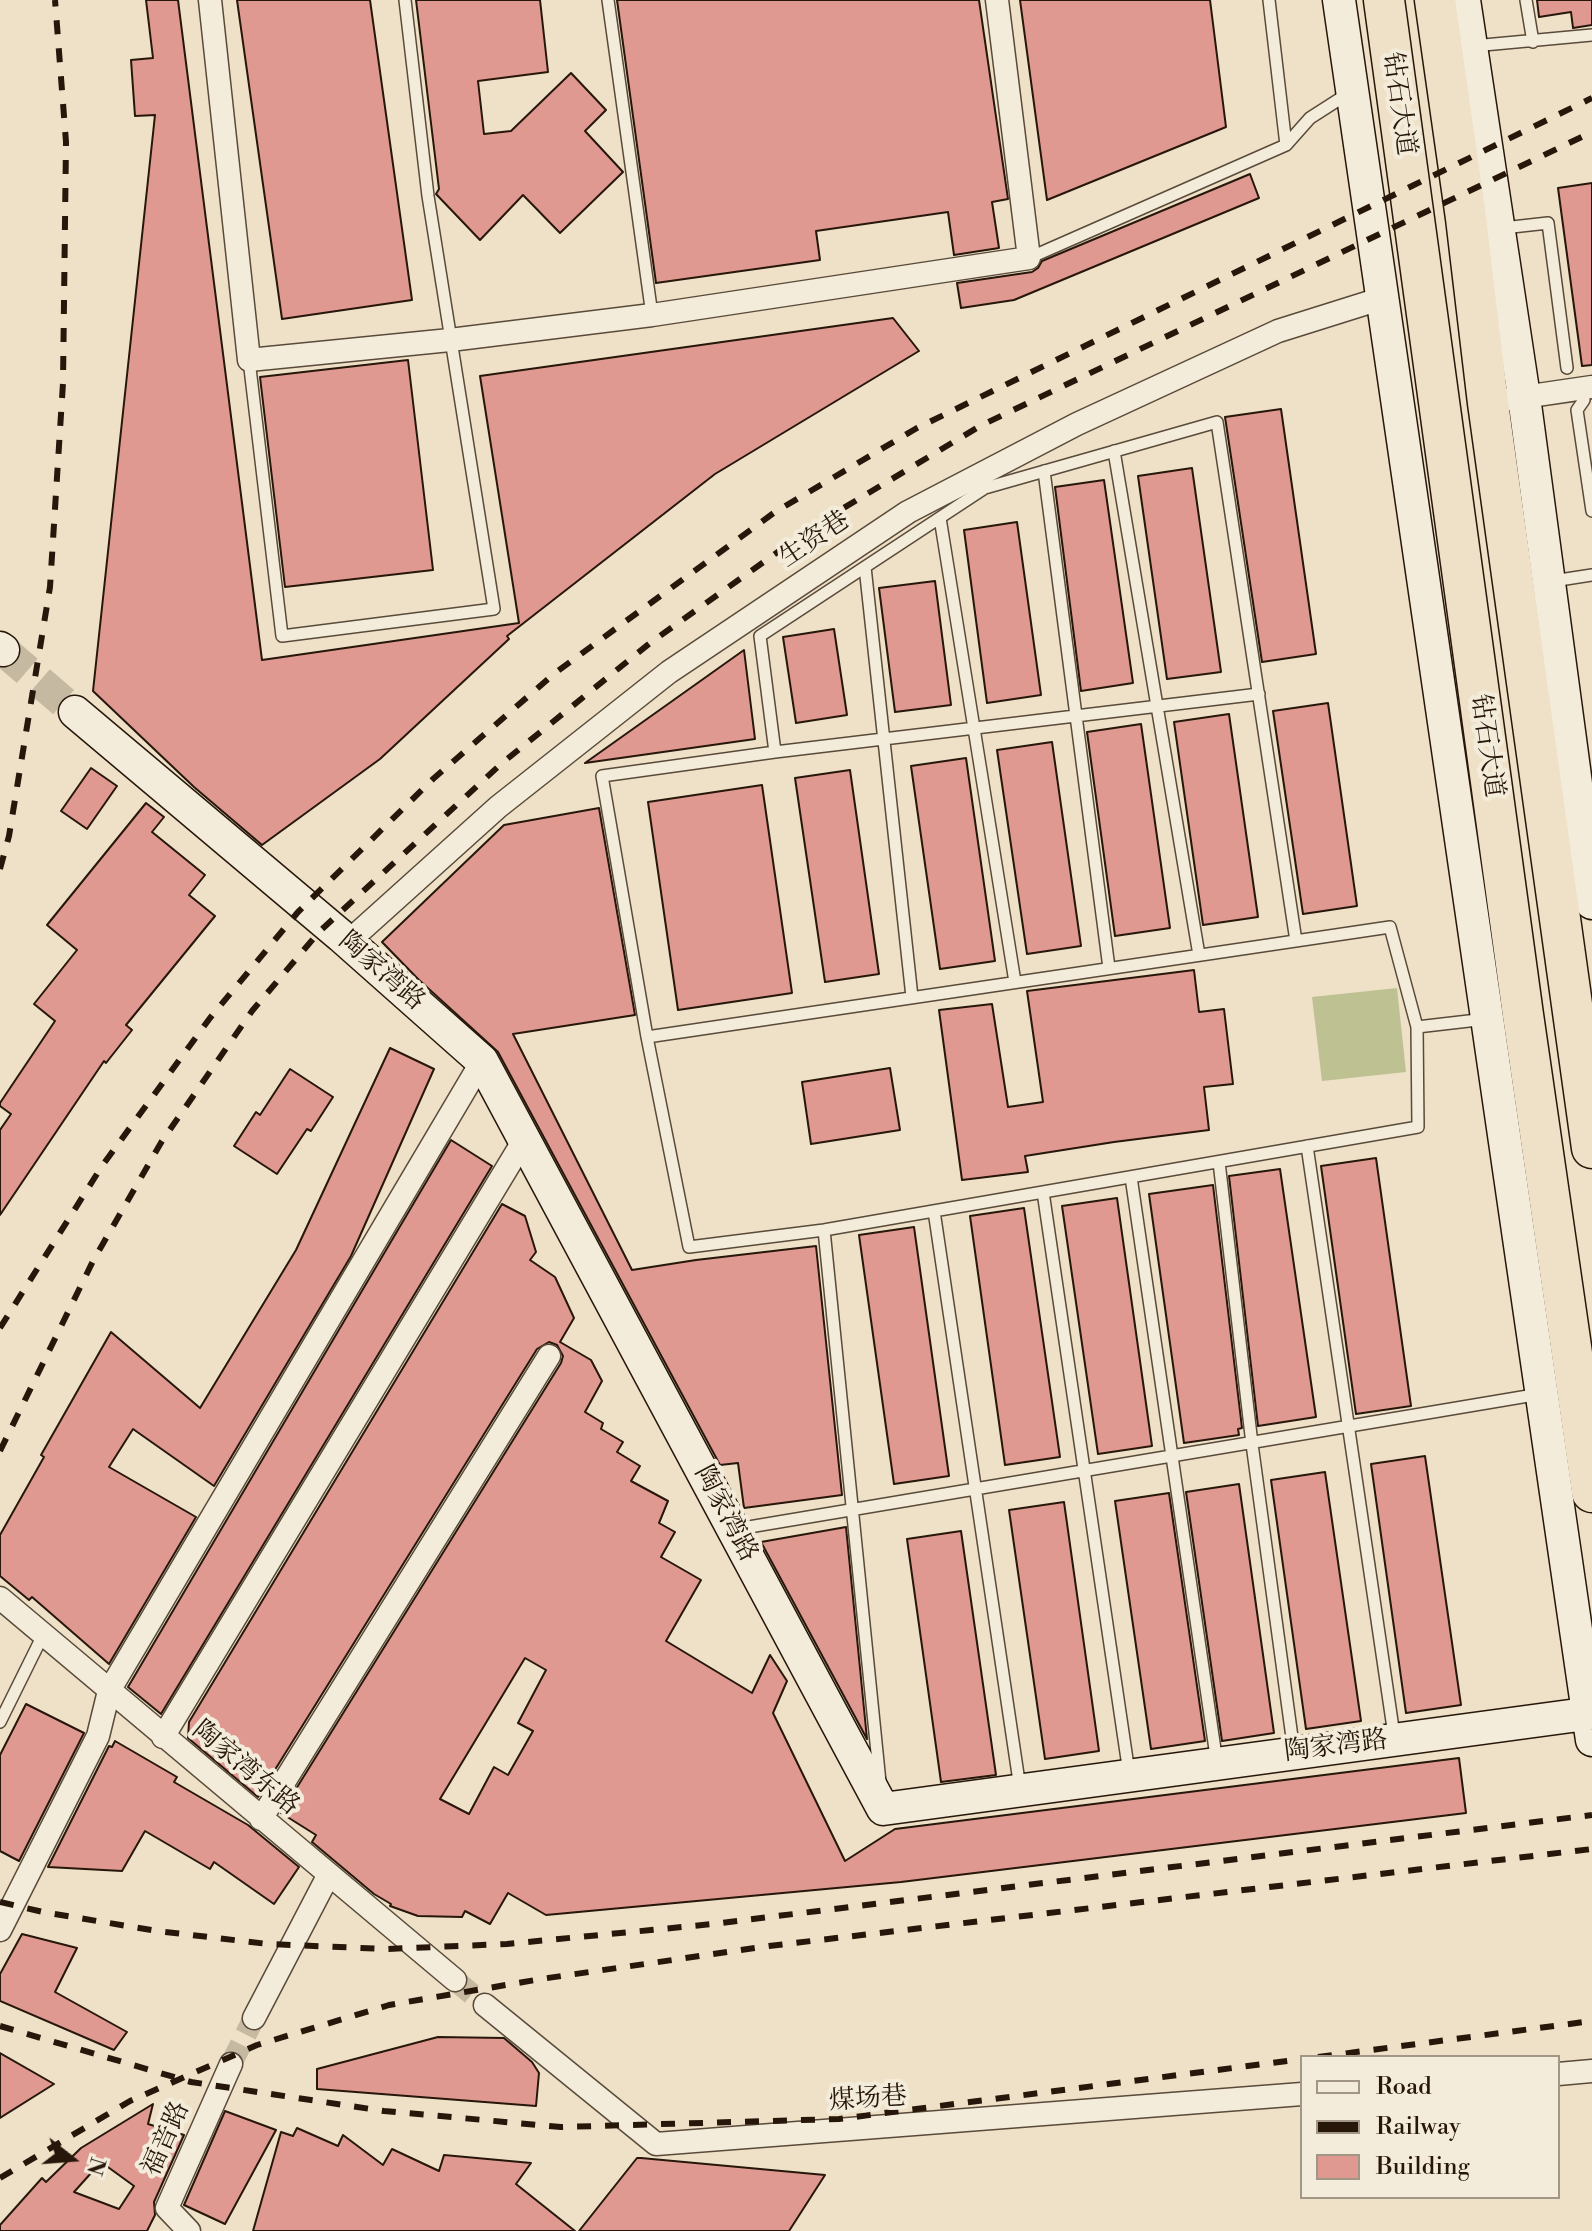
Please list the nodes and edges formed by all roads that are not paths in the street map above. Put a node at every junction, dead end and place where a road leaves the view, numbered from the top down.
1 (210, 0) edge
2 (405, 0) edge
3 (608, 0) edge
4 (997, 0) edge
5 (1269, 0) edge
6 (1339, 0) edge
7 (1384, 0) edge
8 (1435, 0) edge
9 (1464, 0) edge
10 (1526, 0) edge
11 (1592, 35) edge
12 (1533, 42) junction
13 (1471, 46) junction
14 (1352, 91) junction
15 (1286, 145) junction
16 (1498, 229) junction
17 (1029, 258) junction
18 (1383, 298) junction
19 (652, 315) junction
20 (450, 340) junction
21 (249, 360) junction
22 (1567, 368) dead end
23 (1588, 394) edge
24 (1506, 400) junction
25 (1114, 451) junction
26 (1044, 471) junction
27 (1592, 511) edge
28 (940, 518) junction
29 (865, 567) junction
30 (1592, 575) edge
31 (1548, 581) junction
32 (1259, 694) junction
33 (1157, 706) junction
34 (75, 712) tunnel mouth
35 (1076, 716) junction
36 (974, 728) junction
37 (883, 739) junction
38 (775, 752) junction
39 (1592, 903) edge
40 (1296, 941) junction
41 (348, 942) junction
42 (1199, 955) junction
43 (1109, 968) junction
44 (1015, 982) junction
45 (912, 997) junction
46 (1582, 1008) edge
47 (1505, 1017) junction
48 (1417, 1027) junction
49 (647, 1037) junction
50 (482, 1061) junction
51 (524, 1140) junction
52 (1307, 1146) junction
53 (1592, 1148) edge
54 (1219, 1162) junction
55 (1131, 1177) junction
56 (1043, 1192) junction
57 (934, 1211) junction
58 (824, 1230) junction
59 (549, 1356) dead end
60 (1559, 1391) junction
61 (1348, 1426) junction
62 (1252, 1444) junction
63 (1172, 1457) junction
64 (1086, 1472) junction
65 (976, 1489) junction
66 (1592, 1492) edge
67 (853, 1510) junction
68 (734, 1530) junction
69 (1577, 1533) edge
70 (0, 1598) edge
71 (43, 1635) junction
72 (109, 1691) junction
73 (0, 1722) edge
74 (1591, 1722) edge
75 (163, 1737) junction
76 (1395, 1740) junction
77 (1294, 1752) junction
78 (1217, 1763) junction
79 (1129, 1776) junction
80 (1021, 1790) junction
81 (883, 1809) junction
82 (261, 1819) junction
83 (328, 1876) junction
84 (0, 1930) edge
85 (455, 1980) tunnel mouth
86 (486, 2005) tunnel mouth
87 (254, 2018) tunnel mouth
88 (231, 2064) tunnel mouth
89 (1592, 2071) edge
90 (1560, 2074) edge
91 (1300, 2094) edge
92 (189, 2231) edge

1 - 21 street
2 - 20 lane
3 - 19 lane
4 - 17 street
5 - 15 lane
6 - 14 street
7 - 47 highway, 钻石大道
8 - 24 highway, 钻石大道
9 - 13 street
10 - 12 lane
11 - 12 lane
12 - 13 lane
13 - 16 street
14 - 15 lane
14 - 18 street
15 - 17 lane
16 - 22 lane
16 - 24 street
17 - 19 street
18 - 41 street, 生资巷
18 - 47 street
19 - 20 street
20 - 21 street
20 - 21 lane
23 - 24 street
23 - 27 lane
24 - 31 street
24 - 46 highway, 钻石大道
25 - 26 lane
25 - 32 lane
25 - 33 lane
26 - 28 lane
26 - 35 lane
28 - 29 lane
28 - 36 lane
29 - 37 lane
29 - 38 lane
30 - 31 lane
31 - 39 street
32 - 33 lane
32 - 40 lane
33 - 35 lane
33 - 42 lane
34 - 41 street, 陶家湾路
35 - 36 lane
35 - 43 lane
36 - 37 lane
36 - 44 lane
37 - 38 lane
37 - 45 lane
38 - 49 lane
40 - 42 lane
40 - 48 lane
41 - 50 street, 陶家湾路
42 - 43 lane
43 - 44 lane
44 - 45 lane
45 - 49 lane
46 - 53 highway, 钻石大道
47 - 48 lane
47 - 60 highway, 钻石大道
48 - 52 lane
49 - 58 lane
50 - 51 street, 陶家湾路
50 - 72 street
51 - 68 street, 陶家湾路
51 - 75 street
52 - 54 lane
52 - 61 lane
54 - 55 lane
54 - 62 lane
55 - 56 lane
55 - 63 lane
56 - 57 lane
56 - 64 lane
57 - 58 lane
57 - 65 lane
58 - 67 lane
59 - 82 street
60 - 61 lane
60 - 66 highway, 钻石大道
60 - 69 street
61 - 62 lane
61 - 76 lane
62 - 63 lane
62 - 77 lane
63 - 64 lane
63 - 78 lane
64 - 65 lane
64 - 79 lane
65 - 67 lane
65 - 80 lane
67 - 68 lane
67 - 81 lane
68 - 81 street, 陶家湾路
69 - 74 street
70 - 71 street, 陶家湾东路
71 - 72 street, 陶家湾东路
71 - 73 lane
72 - 75 street, 陶家湾东路
72 - 84 street
74 - 76 street, 陶家湾路
75 - 82 street, 陶家湾东路
76 - 77 street, 陶家湾路
77 - 78 street, 陶家湾路
78 - 79 street, 陶家湾路
79 - 80 street, 陶家湾路
80 - 81 street, 陶家湾路
82 - 83 street, 陶家湾东路
83 - 85 street, 陶家湾东路
83 - 87 street
86 - 91 street, 煤场巷
88 - 92 street, 福音路
89 - 90 street

